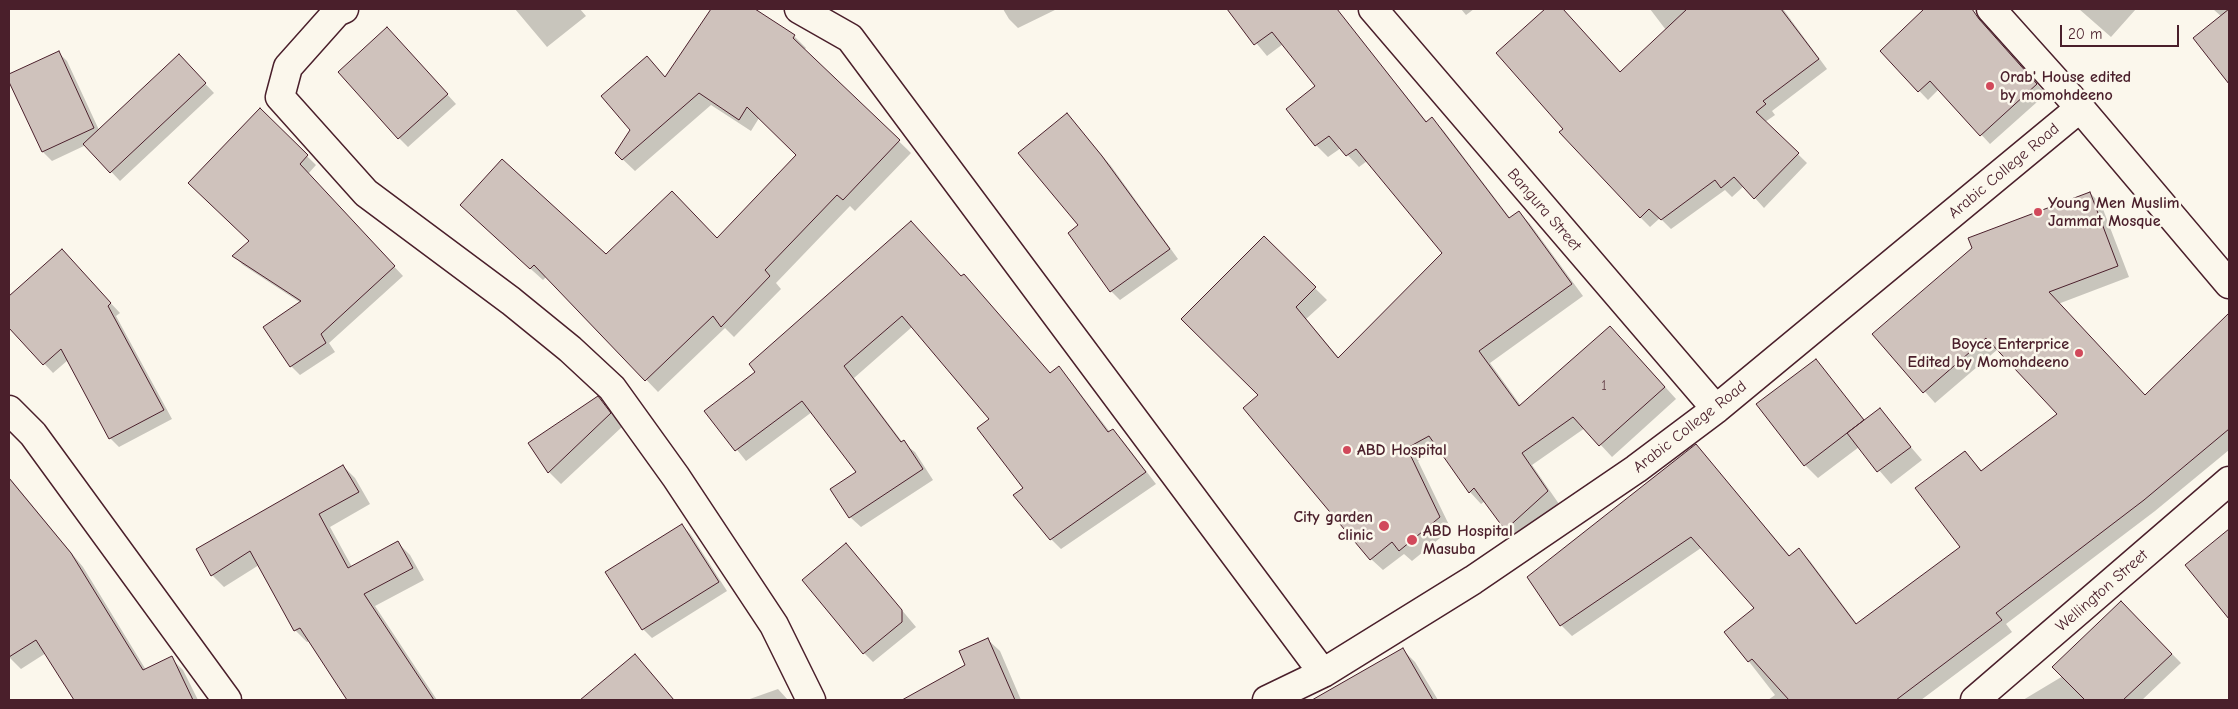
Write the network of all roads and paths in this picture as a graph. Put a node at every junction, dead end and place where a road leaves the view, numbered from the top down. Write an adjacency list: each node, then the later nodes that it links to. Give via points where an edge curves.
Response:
1 (344, 9): 12 (street, via 337,12 288,67 280,97 366,193 511,301 612,388 676,477 774,625)
2 (798, 9): 10 (street, via 850,38)
3 (1373, 9): 7 (street, Bangura Street)
4 (1991, 9): 5 (street)
5 (2080, 108): 6 (street); 7 (street, Arabic College Road)
6 (2229, 284)
7 (1716, 409): 10 (street, Arabic College Road, via 1636,469 1473,580)
8 (9, 410): 11 (street, via 33,434)
9 (2229, 480): 14 (street, Wellington Street)
10 (1323, 673): 13 (street, Arabic College Road)
11 (227, 700)
12 (812, 700)
13 (1267, 700)
14 (1975, 700)

